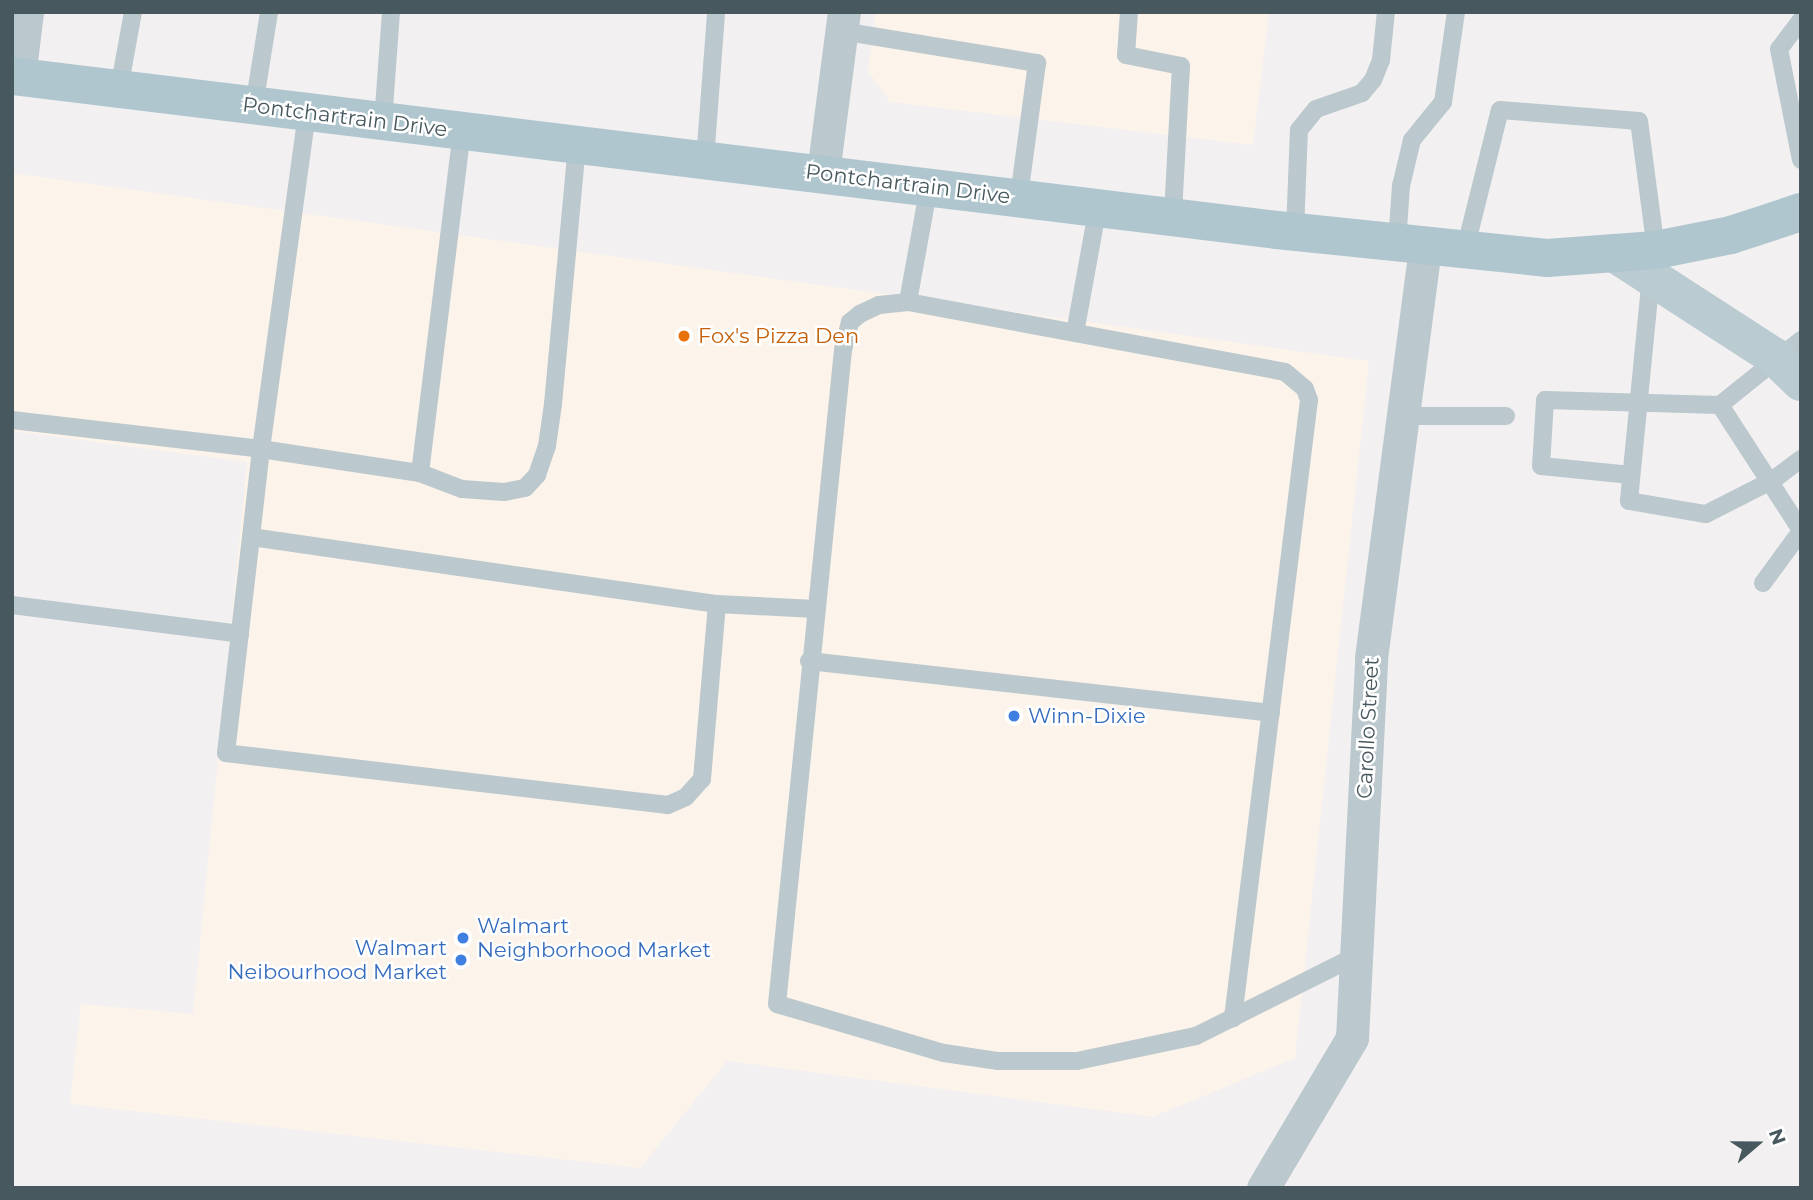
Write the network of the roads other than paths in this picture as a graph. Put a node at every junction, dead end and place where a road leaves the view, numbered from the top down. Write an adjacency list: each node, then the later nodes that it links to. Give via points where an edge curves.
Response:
1 (27, 12): 11 (street)
2 (134, 12): 12 (lane)
3 (269, 12): 13 (lane)
4 (391, 12): 15 (lane)
5 (716, 12): 18 (lane)
6 (1129, 12): 25 (lane, via 1126,55 1181,66)
7 (1386, 12): 26 (lane, via 1381,60 1373,80 1362,93 1317,109 1299,130)
8 (1455, 12): 27 (lane, via 1443,102 1412,140 1401,186)
9 (1801, 19): 19 (lane, via 1779,49)
10 (843, 22): 20 (street); 22 (lane, via 1037,63)
11 (16, 77): 12 (main road, Pontchartrain Drive)
12 (119, 89): 13 (main road, Pontchartrain Drive)
13 (254, 106): 14 (main road, Pontchartrain Drive)
14 (307, 112): 15 (main road, Pontchartrain Drive); 38 (lane)
15 (383, 121): 16 (main road, Pontchartrain Drive)
16 (462, 131): 17 (main road, Pontchartrain Drive); 40 (lane)
17 (577, 144): 18 (main road, Pontchartrain Drive); 40 (lane, via 553,404 537,475 525,488 504,492 462,489)
18 (705, 160): 20 (main road, Pontchartrain Drive)
19 (1801, 160)
20 (823, 173): 21 (main road, Pontchartrain Drive)
21 (929, 186): 22 (main road, Pontchartrain Drive); 30 (lane)
22 (1019, 197): 23 (main road, Pontchartrain Drive)
23 (1098, 206): 25 (main road, Pontchartrain Drive); 31 (lane)
24 (1801, 212): 29 (main road, Pontchartrain Drive)
25 (1172, 216): 26 (main road, Pontchartrain Drive)
26 (1295, 232): 27 (main road, Pontchartrain Drive)
27 (1411, 245): 28 (main road, Pontchartrain Drive); 35 (street, Carollo Street)
28 (1465, 250): 29 (main road, Pontchartrain Drive, via 1547,258 1614,253); 29 (lane, via 1500,110 1639,121)
29 (1654, 263): 32 (main road); 33 (lane)
30 (908, 302): 31 (lane); 48 (lane, via 879,305 850,322 843,350)
31 (1075, 333): 51 (lane, via 1285,372 1305,389 1309,400)
32 (1792, 359): 34 (lane)
33 (1639, 402): 34 (lane); 41 (lane); 41 (lane, via 1545,400 1541,466)
34 (1720, 405): 42 (lane)
35 (1406, 416): 36 (lane); 52 (street, Carollo Street, via 1371,658)
36 (1506, 416)
37 (12, 420): 38 (lane)
38 (261, 449): 40 (lane); 44 (lane)
39 (1801, 459): 42 (lane)
40 (420, 473)
41 (1631, 475): 42 (lane, via 1629,501 1706,513)
42 (1773, 480): 43 (lane)
43 (1801, 530): 45 (lane)
44 (251, 537): 46 (lane); 49 (lane)
45 (1763, 583)
46 (717, 604): 48 (lane); 49 (lane, via 702,779 686,797 668,805 226,753)
47 (12, 605): 49 (lane)
48 (815, 609): 50 (lane)
49 (240, 634)
50 (809, 661): 51 (lane); 53 (lane, via 777,1004 944,1053 998,1061 1077,1061 1196,1036)
51 (1270, 713): 53 (lane)
52 (1356, 956): 53 (lane); 54 (street, Carollo Street, via 1352,1038)
53 (1233, 1018)
54 (1263, 1188)

